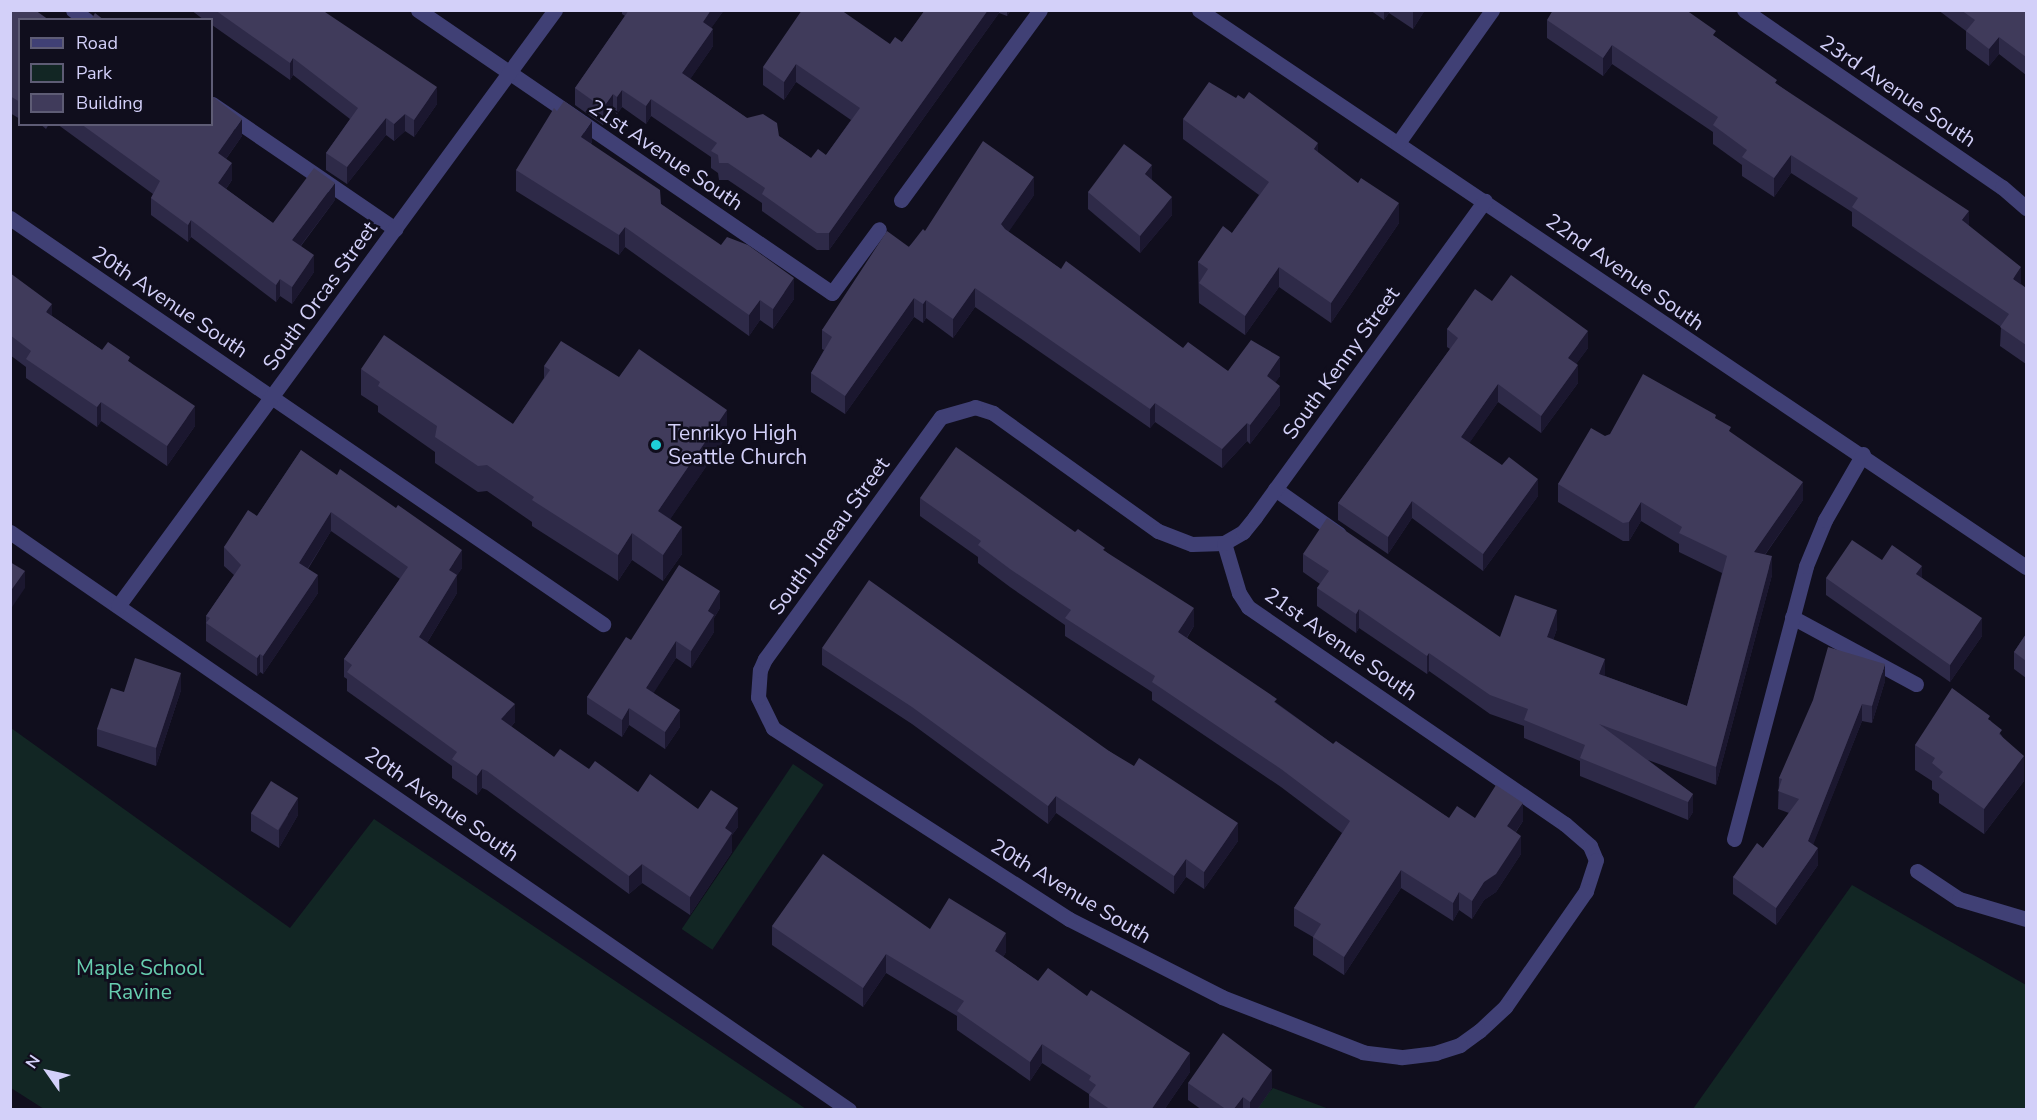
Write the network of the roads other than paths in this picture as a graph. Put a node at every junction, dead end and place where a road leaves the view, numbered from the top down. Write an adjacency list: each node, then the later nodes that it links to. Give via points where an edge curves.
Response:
1 (418, 10): 7 (street, 21st Avenue South)
2 (555, 10): 7 (street, South Orcas Street)
3 (1040, 10): 10 (street)
4 (1199, 10): 9 (street, 22nd Avenue South)
5 (1492, 10): 9 (street)
6 (1744, 10): 12 (street, 23rd Avenue South)
7 (508, 73): 14 (street, South Orcas Street); 15 (street, 21st Avenue South, via 832,293)
8 (213, 105): 14 (street)
9 (1398, 143): 11 (street, 22nd Avenue South)
10 (901, 200)
11 (1485, 201): 17 (street, 22nd Avenue South, via 1752,384); 18 (street, South Kenny Street)
12 (2026, 208)
13 (10, 218): 16 (street, 20th Avenue South)
14 (395, 229): 16 (street, South Orcas Street)
15 (879, 229)
16 (271, 397): 23 (street, South Orcas Street); 25 (street, 20th Avenue South)
17 (1863, 454): 22 (street, 22nd Avenue South); 24 (street, via 1825,520 1806,566)
18 (1275, 489): 20 (street); 21 (street, South Kenny Street, via 1243,532)
19 (10, 532): 23 (street, 20th Avenue South)
20 (1351, 542)
21 (1224, 543): 27 (street, South Juneau Street, via 1176,540 993,413 975,407 954,411 942,417 765,659); 29 (street, 21st Avenue South, via 1239,593 1248,607 1565,824 1590,846)
22 (2026, 567)
23 (118, 606): 32 (street, 20th Avenue South)
24 (1792, 617): 26 (street); 28 (street)
25 (603, 624)
26 (1916, 684)
27 (758, 697): 29 (street, 20th Avenue South, via 773,728 1069,919 1167,971 1317,1037 1363,1052 1401,1057 1436,1053 1460,1045 1505,1006 1586,891)
28 (1734, 839)
29 (1596, 860)
30 (1917, 871): 31 (street, via 1959,899)
31 (2026, 919)
32 (849, 1110)

